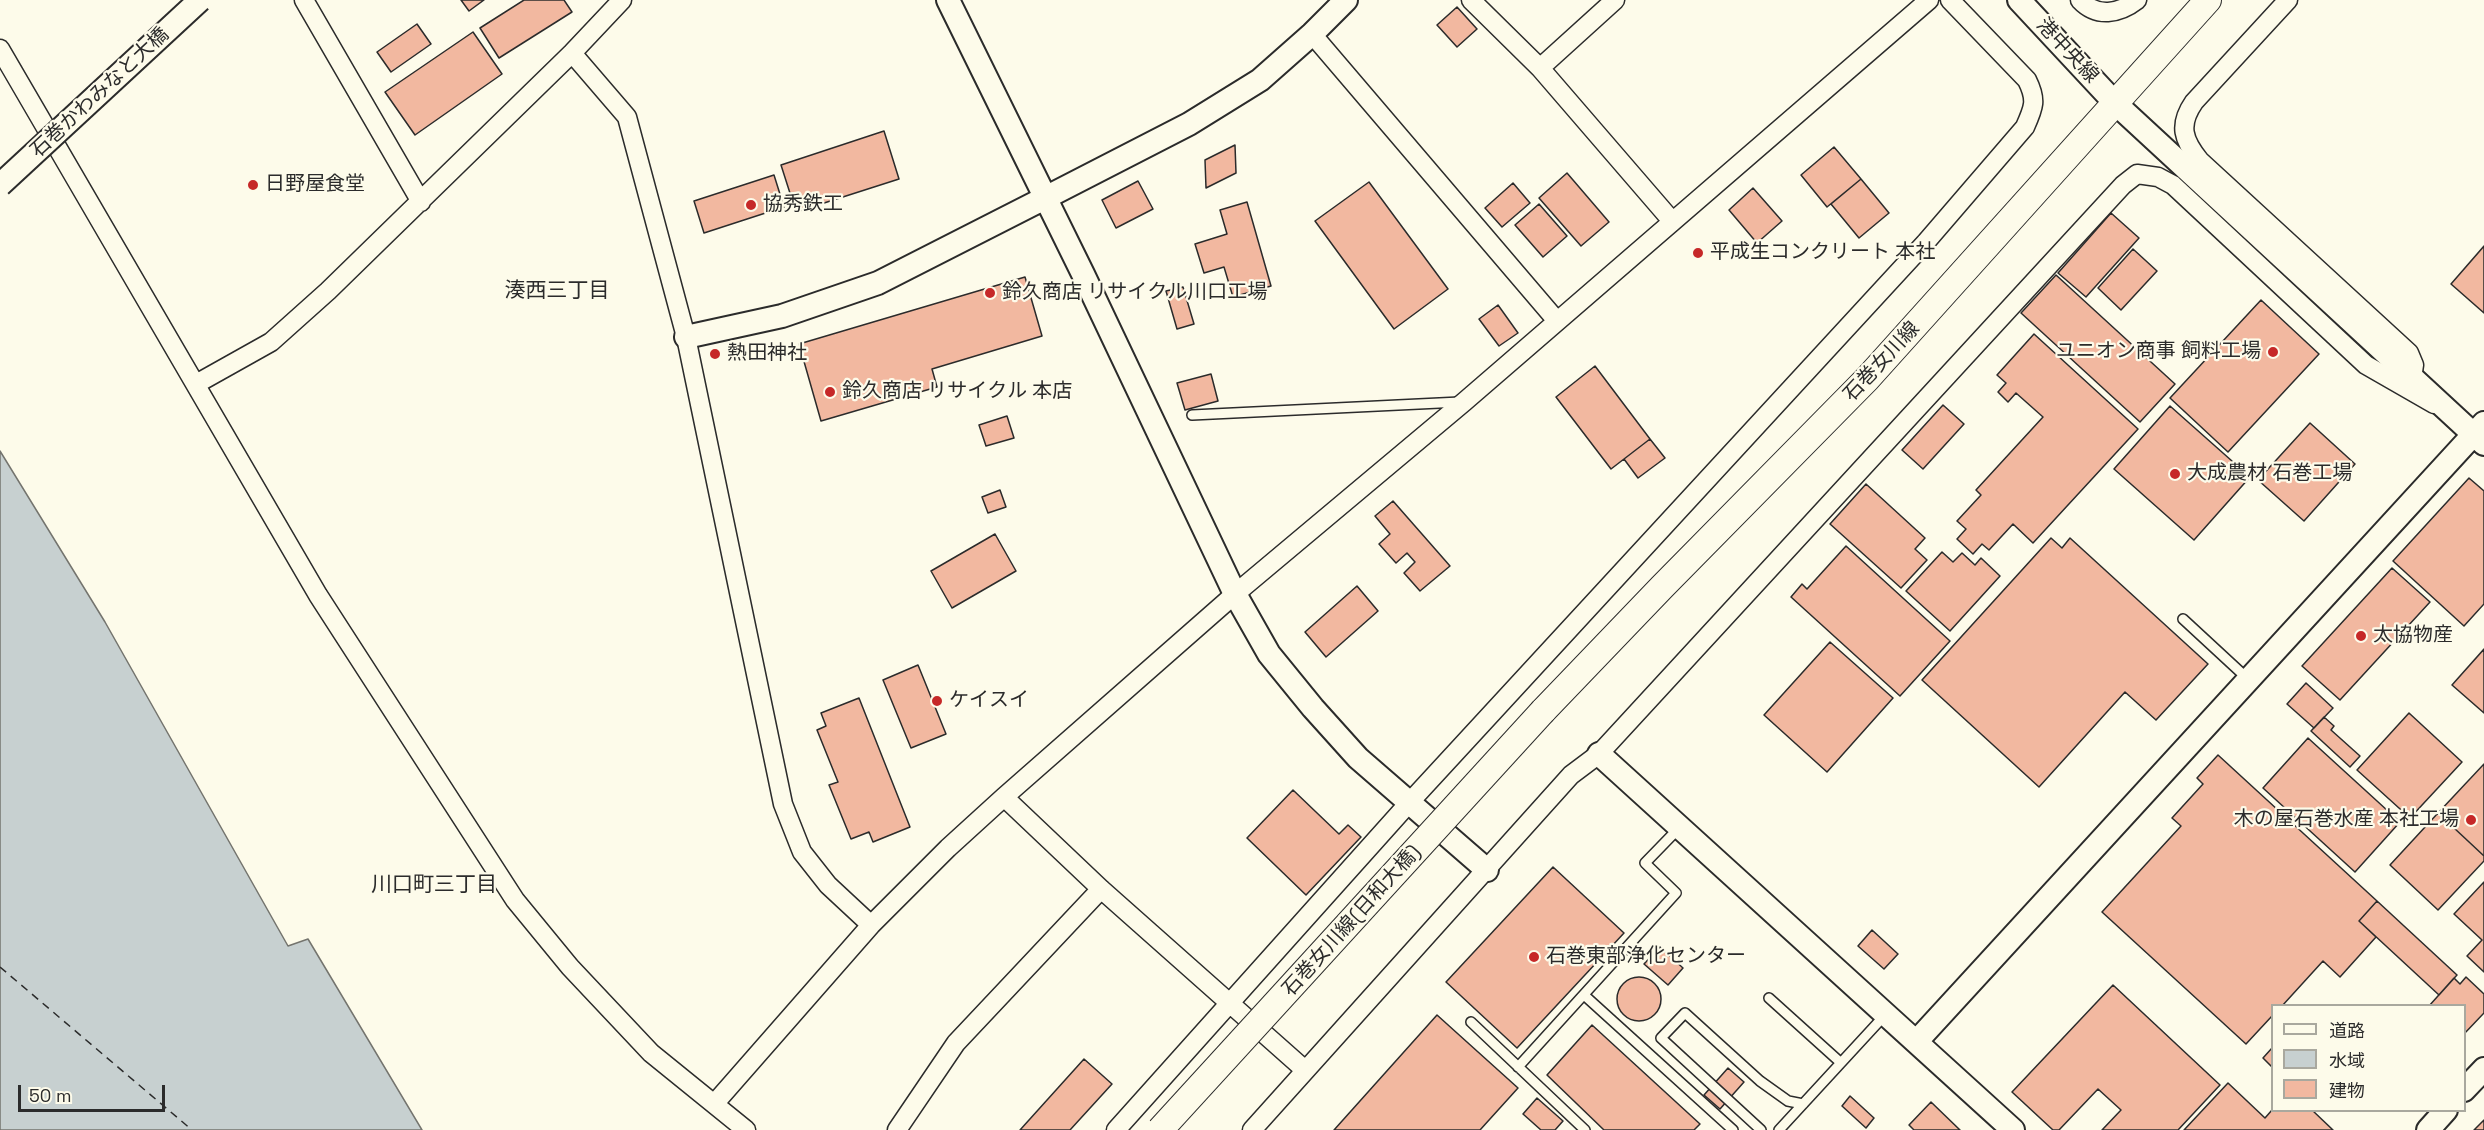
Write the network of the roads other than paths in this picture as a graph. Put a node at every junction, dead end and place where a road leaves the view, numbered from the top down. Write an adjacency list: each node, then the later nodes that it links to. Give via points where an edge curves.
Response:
1 (200, 0): 20 (street, 石巻かわみなと大橋, bridge)
2 (304, 0): 22 (street)
3 (622, 0): 17 (street)
4 (948, 0): 21 (street)
5 (1346, 0): 15 (street)
6 (1471, 0): 18 (street)
7 (1615, 0): 18 (street)
8 (1929, 0): 23 (street)
9 (1950, 0): 38 (street, via 2027,80 2034,92 2034,108 2025,126 1926,242)
10 (2019, 0): 19 (street, 港中央線)
11 (2080, 0): 12 (street, via 2086,7 2103,13 2118,11)
12 (2137, 0)
13 (2208, 0): 19 (main road, 石巻女川線)
14 (2288, 0): 26 (street, via 2186,113 2186,144 2409,353 2414,365)
15 (1312, 34): 21 (street, via 1260,80 1189,124); 24 (street)
16 (0, 49): 27 (street)
17 (572, 53): 22 (street); 25 (street, via 627,117)
18 (1540, 68): 23 (street)
19 (2115, 103): 26 (street, 港中央線); 35 (main road, 石巻女川線, via 1867,379)
20 (0, 185)
21 (1045, 198): 25 (street, via 878,283 782,316); 32 (street)
22 (421, 202): 27 (street, via 271,342)
23 (1671, 221): 24 (street)
24 (1557, 321): 28 (street)
25 (686, 337): 42 (street, via 783,804 802,852 828,885)
26 (2412, 378): 29 (street, 港中央線)
27 (196, 384): 54 (street, via 318,595 515,900 570,967 651,1053)
28 (1464, 402): 30 (lane); 32 (street)
29 (2448, 410): 31 (street, 港中央線); 36 (street, via 2366,364 2173,184 2137,174)
30 (1192, 415)
31 (2481, 434): 34 (street)
32 (1235, 594): 37 (street); 38 (street, via 1269,654 1305,699 1358,758)
33 (2183, 619): 34 (lane)
34 (2249, 680): 48 (street)
35 (1543, 711): 60 (main road, 石巻女川線(日和大橋), bridge)
36 (1599, 754): 39 (street); 40 (street, via 1571,775)
37 (1004, 797): 41 (street); 42 (street)
38 (1408, 804): 40 (street); 45 (street)
39 (1680, 827): 43 (lane, via 1645,863 1676,893); 46 (street)
40 (1486, 870): 52 (street)
41 (1101, 890): 45 (street); 58 (street, via 956,1043)
42 (872, 925): 54 (street)
43 (1584, 995): 50 (lane); 63 (lane)
44 (1769, 998): 49 (lane)
45 (1230, 1004): 52 (street); 59 (street)
46 (1886, 1014): 48 (street); 49 (lane)
47 (1471, 1022): 50 (lane)
48 (1916, 1042): 66 (street)
49 (1840, 1062): 55 (lane)
50 (1518, 1067): 62 (lane)
51 (2484, 1069): 53 (street)
52 (1305, 1070): 61 (street)
53 (2466, 1088)
54 (715, 1103): 57 (street)
55 (1803, 1104): 64 (lane, via 1788,1101 1760,1081 1684,1013 1661,1038); 65 (lane)
56 (2444, 1112): 67 (street)
57 (746, 1130)
58 (897, 1130)
59 (1116, 1130)
60 (1160, 1130)
61 (1252, 1130)
62 (1585, 1130)
63 (1733, 1130)
64 (1761, 1130)
65 (1779, 1130)
66 (2013, 1130)
67 (2428, 1130)

